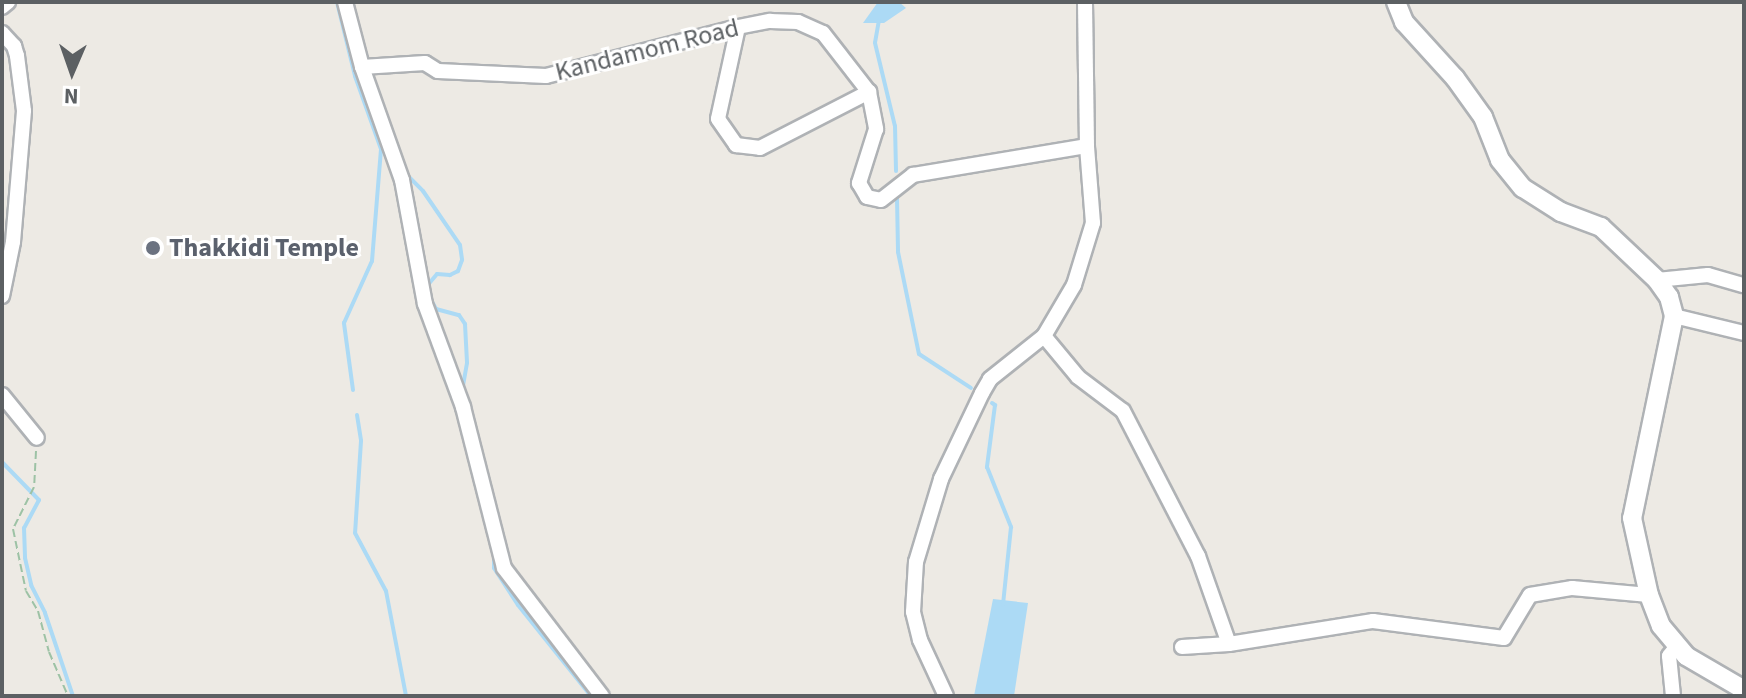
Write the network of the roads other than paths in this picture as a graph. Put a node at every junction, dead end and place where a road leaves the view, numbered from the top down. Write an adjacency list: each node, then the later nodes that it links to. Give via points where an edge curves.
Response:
1 (8, 2): 5 (street)
2 (345, 2): 8 (street)
3 (1085, 2): 10 (street)
4 (1396, 2): 11 (street, via 1404,22 1483,117 1500,160 1523,188 1561,212 1601,227)
5 (2, 7)
6 (738, 27): 8 (street, Kandamom Road, via 546,76 438,71 425,63); 9 (street, Kandamom Road, via 798,22 823,33); 9 (street, via 718,119 736,145 760,148)
7 (2, 33): 13 (street, via 20,64 24,111 13,242)
8 (362, 67): 23 (street, via 402,180 425,304 463,407 504,568)
9 (869, 92): 10 (street, Kandamom Road, via 876,129 859,183 867,197 881,200 913,175)
10 (1087, 146): 16 (street, via 1093,223 1074,285)
11 (1657, 280): 12 (street, via 1708,275); 14 (street)
12 (1744, 285)
13 (2, 296)
14 (1674, 316): 15 (street); 19 (street, via 1632,518)
15 (1744, 333)
16 (1044, 336): 20 (street, via 1078,377 1123,411 1198,556); 24 (street, via 990,379 941,479 920,545 913,612)
17 (2, 395): 18 (street)
18 (37, 438)
19 (1649, 595): 20 (street, via 1572,588 1530,595 1504,638 1373,621); 21 (street, via 1661,626)
20 (1229, 644): 22 (street)
21 (1677, 646): 25 (street, via 1669,656); 26 (street, via 1741,688)
22 (1182, 647)
23 (602, 696)
24 (946, 696)
25 (1673, 696)
26 (1743, 696)

